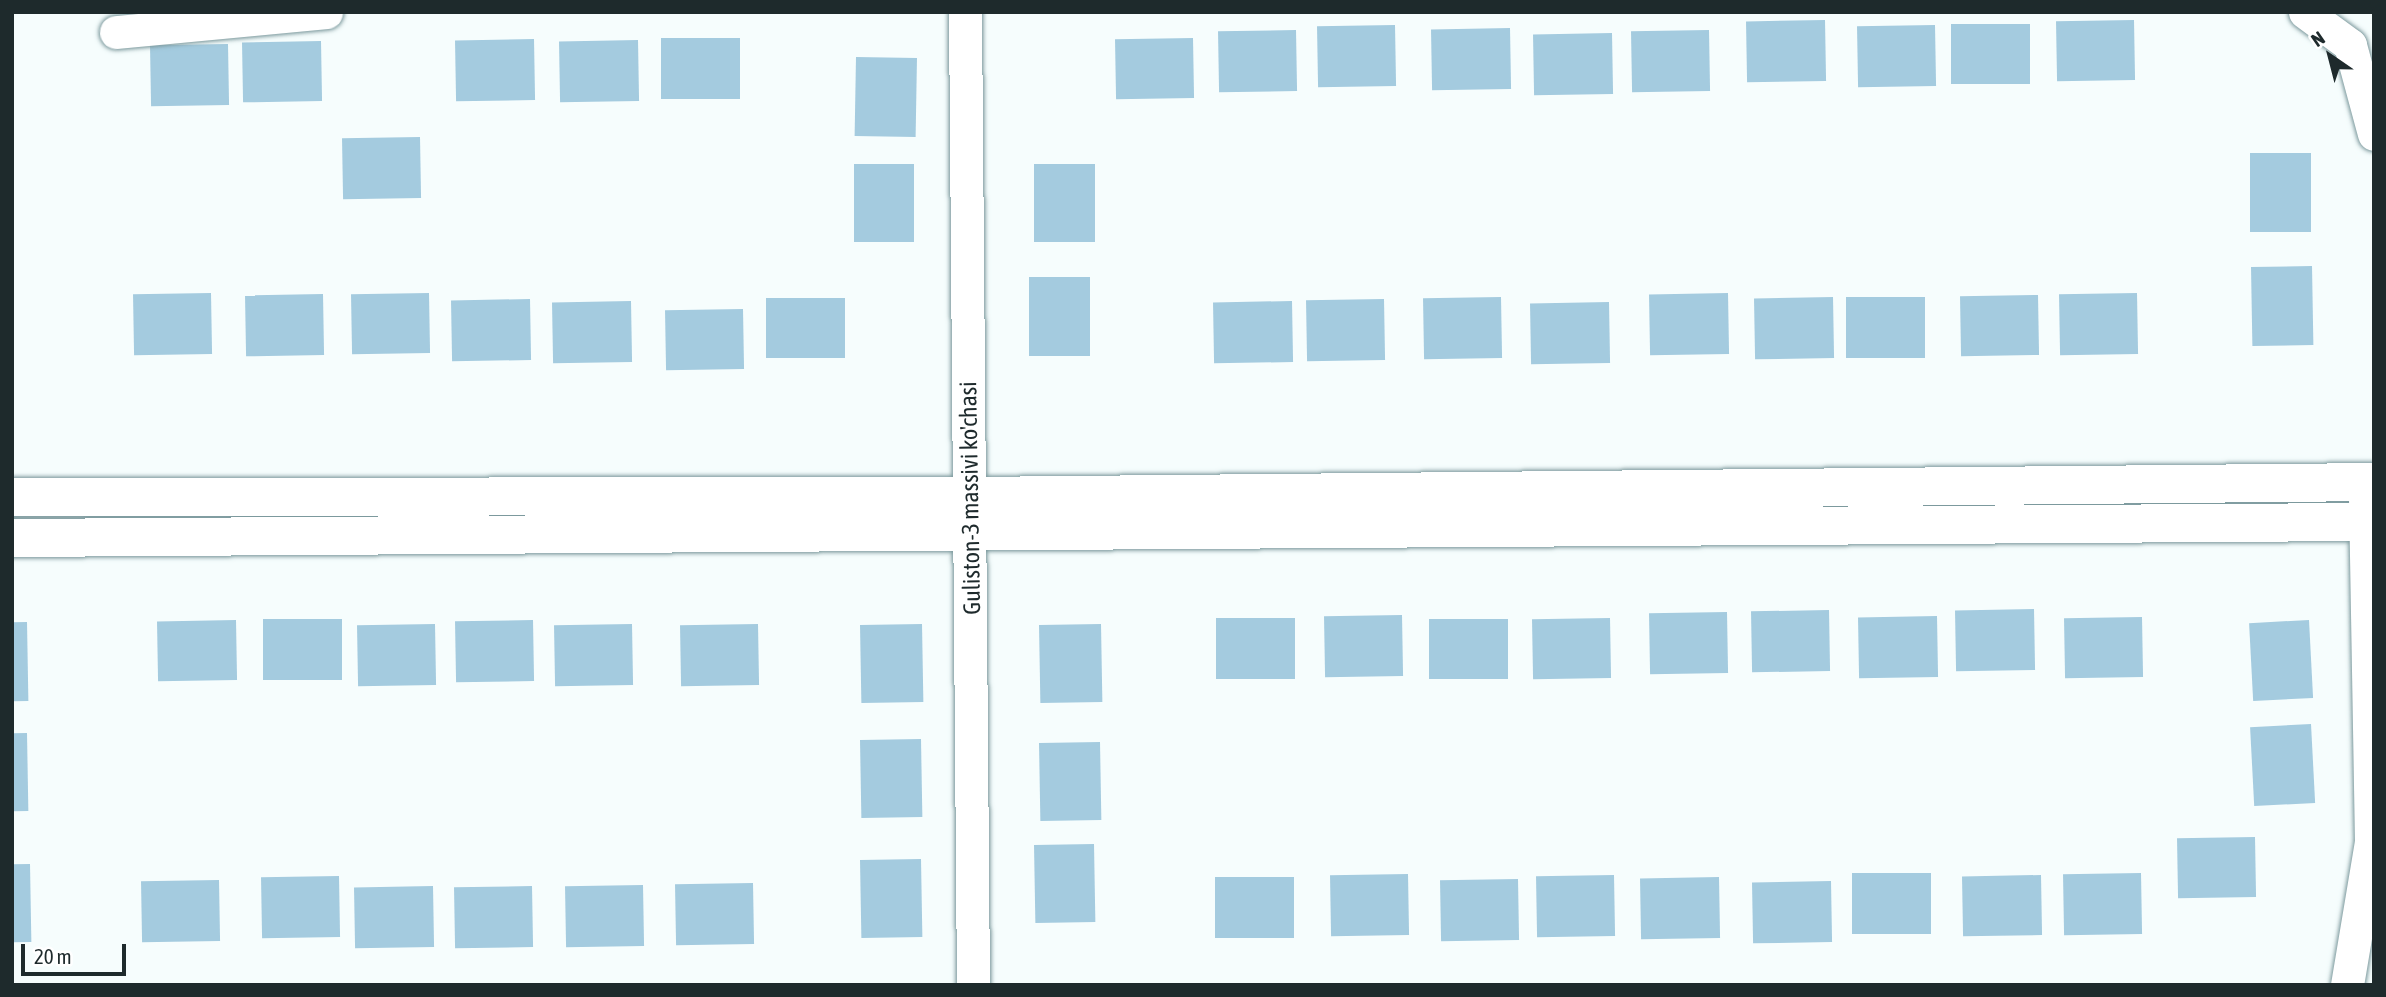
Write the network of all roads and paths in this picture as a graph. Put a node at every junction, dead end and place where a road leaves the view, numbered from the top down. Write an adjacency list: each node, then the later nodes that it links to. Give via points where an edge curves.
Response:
1 (326, 12): 4 (street)
2 (965, 12): 8 (street, Guliston-3 massivi ko'chasi)
3 (2305, 12): 5 (street, via 2350,45)
4 (116, 32)
5 (2374, 134)
6 (2369, 482): 8 (street); 9 (street)
7 (12, 497): 8 (street)
8 (970, 514): 9 (street); 10 (street); 11 (street, Guliston-3 massivi ko'chasi)
9 (2370, 522): 12 (street, via 2371,842)
10 (12, 538)
11 (974, 985)
12 (2347, 985)

